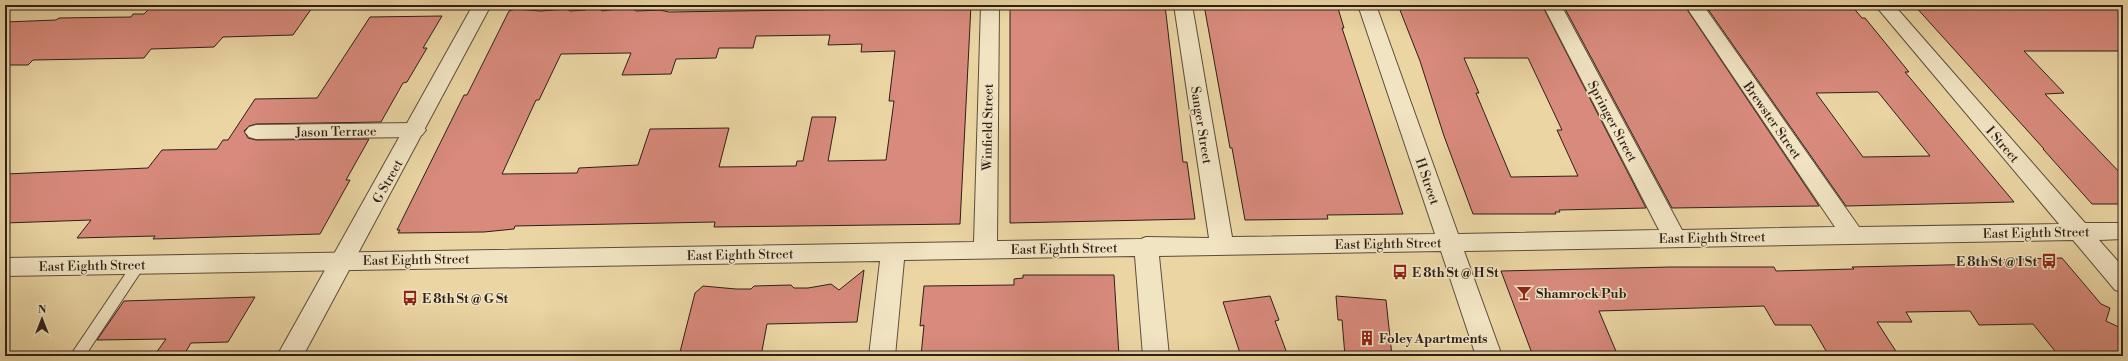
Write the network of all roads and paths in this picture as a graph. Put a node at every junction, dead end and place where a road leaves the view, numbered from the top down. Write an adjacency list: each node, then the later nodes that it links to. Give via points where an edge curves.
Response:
1 (482, 5): 8 (street, G Street)
2 (990, 5): 17 (street, Winfield Street)
3 (1183, 5): 15 (street, Sanger Street)
4 (1367, 5): 14 (street, H Street)
5 (1552, 5): 13 (street, Springer Street)
6 (1694, 5): 12 (street, Brewster Street)
7 (1884, 5): 11 (street, I Street)
8 (415, 130): 9 (street, Jason Terrace); 19 (street, G Street)
9 (256, 132)
10 (2123, 231): 11 (street, East Eighth Street)
11 (2079, 232): 12 (street, East Eighth Street); 22 (street, I Street)
12 (1852, 235): 13 (street, East Eighth Street)
13 (1675, 238): 14 (street, East Eighth Street)
14 (1449, 242): 15 (street, East Eighth Street); 27 (street, H Street)
15 (1222, 245): 16 (street, East Eighth Street)
16 (1146, 246): 17 (street, East Eighth Street); 26 (street)
17 (985, 249): 18 (street, East Eighth Street)
18 (893, 251): 19 (street, East Eighth Street); 25 (street)
19 (344, 260): 20 (street, East Eighth Street); 24 (street, G Street)
20 (139, 264): 21 (street, East Eighth Street); 23 (lane)
21 (5, 267)
22 (2123, 283)
23 (77, 356)
24 (290, 356)
25 (882, 356)
26 (1156, 356)
27 (1489, 356)

